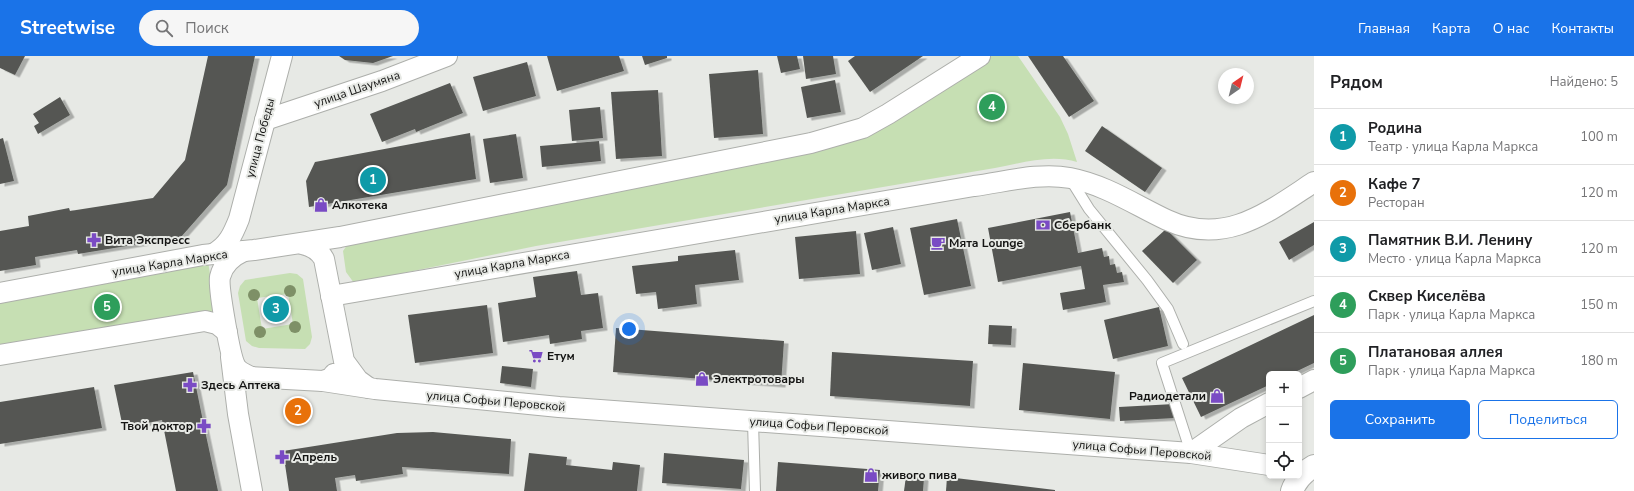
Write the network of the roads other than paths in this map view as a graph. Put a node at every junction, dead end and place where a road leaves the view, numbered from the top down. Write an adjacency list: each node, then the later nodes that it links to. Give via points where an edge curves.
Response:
1 (282, 56): 4 (street, улица Победы)
2 (447, 56): 4 (street, улица Шаумяна, via 382,81)
3 (980, 56): 7 (street, улица Карла Маркса, via 888,114 863,128 839,136)
4 (265, 120): 8 (street, улица Победы)
5 (1070, 178): 6 (street, улица Карла Маркса, via 1097,185 1168,220 1187,227 1211,230 1236,226 1260,217); 12 (street, улица Карла Маркса, via 1050,176 974,186); 15 (lane, via 1089,209 1168,309)
6 (1314, 182)
7 (340, 237): 9 (street, улица Карла Маркса); 10 (street, via 329,246)
8 (235, 244): 9 (street, улица Карла Маркса); 11 (street, улица Карла Маркса); 14 (street, via 219,278)
9 (302, 244): 10 (street, via 315,249)
10 (324, 260): 12 (street)
11 (0, 293)
12 (331, 296): 16 (street)
13 (1314, 301): 27 (lane, via 1162,363)
14 (227, 332): 17 (street); 18 (street, via 217,324 205,322)
15 (1183, 344)
16 (340, 348): 21 (street, via 338,370 331,378); 23 (street, via 350,371)
17 (230, 353): 19 (street, via 236,368); 24 (street)
18 (0, 355)
19 (251, 376): 21 (street, улица Софьи Перовской); 24 (street, via 238,383)
20 (1314, 380): 22 (street)
21 (323, 381): 23 (street, улица Софьи Перовской)
22 (1302, 386)
23 (369, 388): 26 (street, улица Софьи Перовской, via 559,407)
24 (235, 392): 30 (street)
25 (1266, 405): 27 (street, via 1241,418)
26 (753, 422): 27 (street, улица Софьи Перовской); 31 (lane)
27 (1191, 453): 28 (street, улица Софьи Перовской)
28 (1266, 465)
29 (1306, 469): 32 (main road)
30 (252, 491)
31 (755, 491)
32 (1292, 491)

